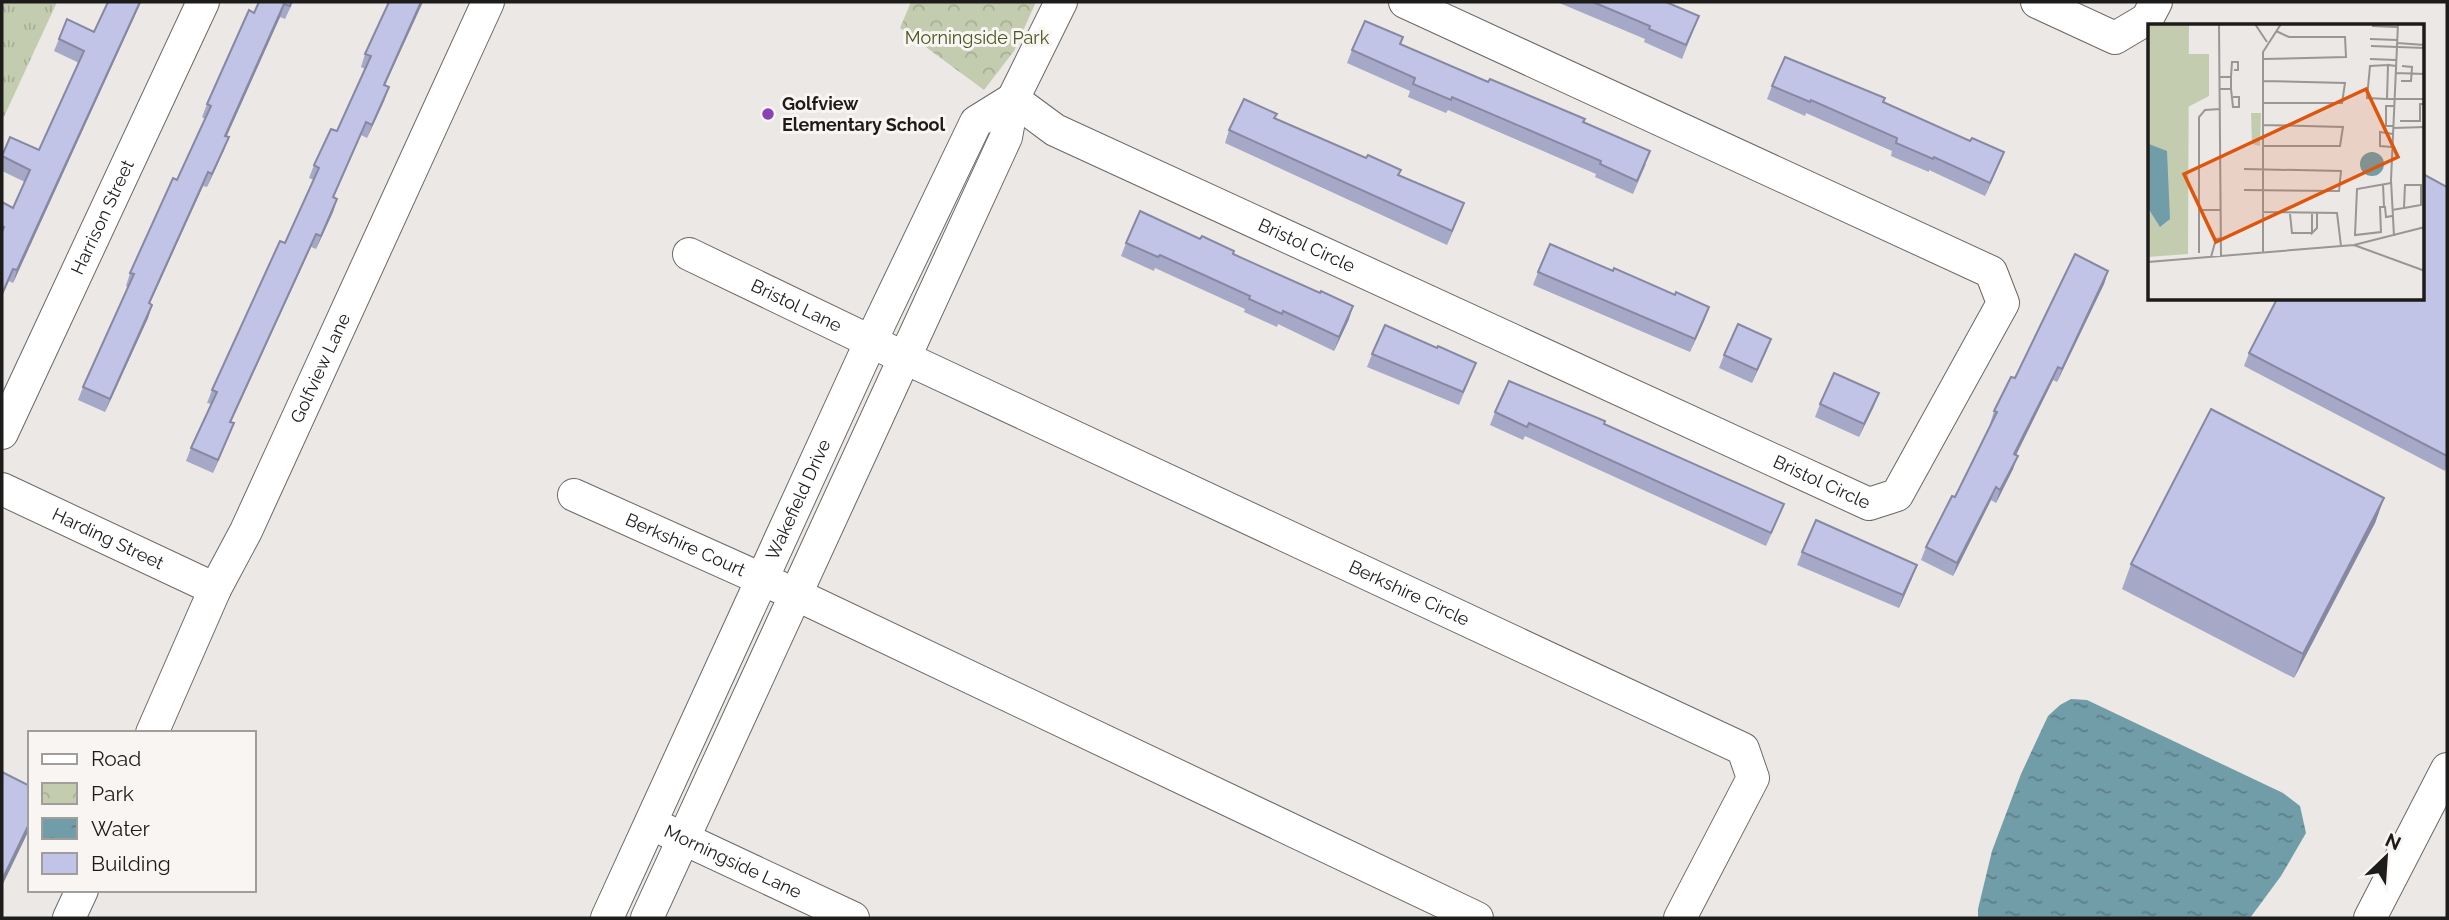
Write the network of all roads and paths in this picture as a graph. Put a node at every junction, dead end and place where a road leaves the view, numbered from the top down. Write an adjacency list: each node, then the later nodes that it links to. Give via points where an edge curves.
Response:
1 (202, 2): 11 (street, Harrison Street)
2 (488, 2): 15 (street, Golfview Lane, via 246,531)
3 (1061, 2): 7 (street, Wakefield Drive)
4 (1405, 2): 7 (street, Bristol Circle, via 1991,272 2003,303 1896,495 1869,504 1055,130)
5 (2037, 2): 6 (street, via 2115,38 2147,19)
6 (2156, 2)
7 (1013, 99): 9 (street, Wakefield Drive, via 976,122); 10 (street, Wakefield Drive, via 1006,137)
8 (689, 254): 9 (street, Bristol Lane)
9 (871, 341): 10 (street, Bristol Lane); 14 (street, Wakefield Drive)
10 (904, 357): 16 (street, Wakefield Drive); 27 (street, Berkshire Circle, via 1743,749 1753,778)
11 (2, 433)
12 (2, 489): 15 (street, Harding Street)
13 (573, 495): 14 (street, Berkshire Court)
14 (763, 580): 16 (street, Berkshire Court); 19 (street, Wakefield Drive)
15 (215, 589): 17 (street, Golfview Lane)
16 (797, 595): 20 (street, Wakefield Drive); 26 (street)
17 (153, 731)
18 (2447, 769): 28 (street)
19 (650, 825): 20 (street, Morningside Lane); 23 (street, Wakefield Drive)
20 (683, 838): 24 (street, Wakefield Drive); 25 (street, Morningside Lane)
21 (81, 892): 22 (street)
22 (69, 918)
23 (607, 918)
24 (647, 918)
25 (853, 918)
26 (1477, 918)
27 (1680, 918)
28 (2370, 918)

